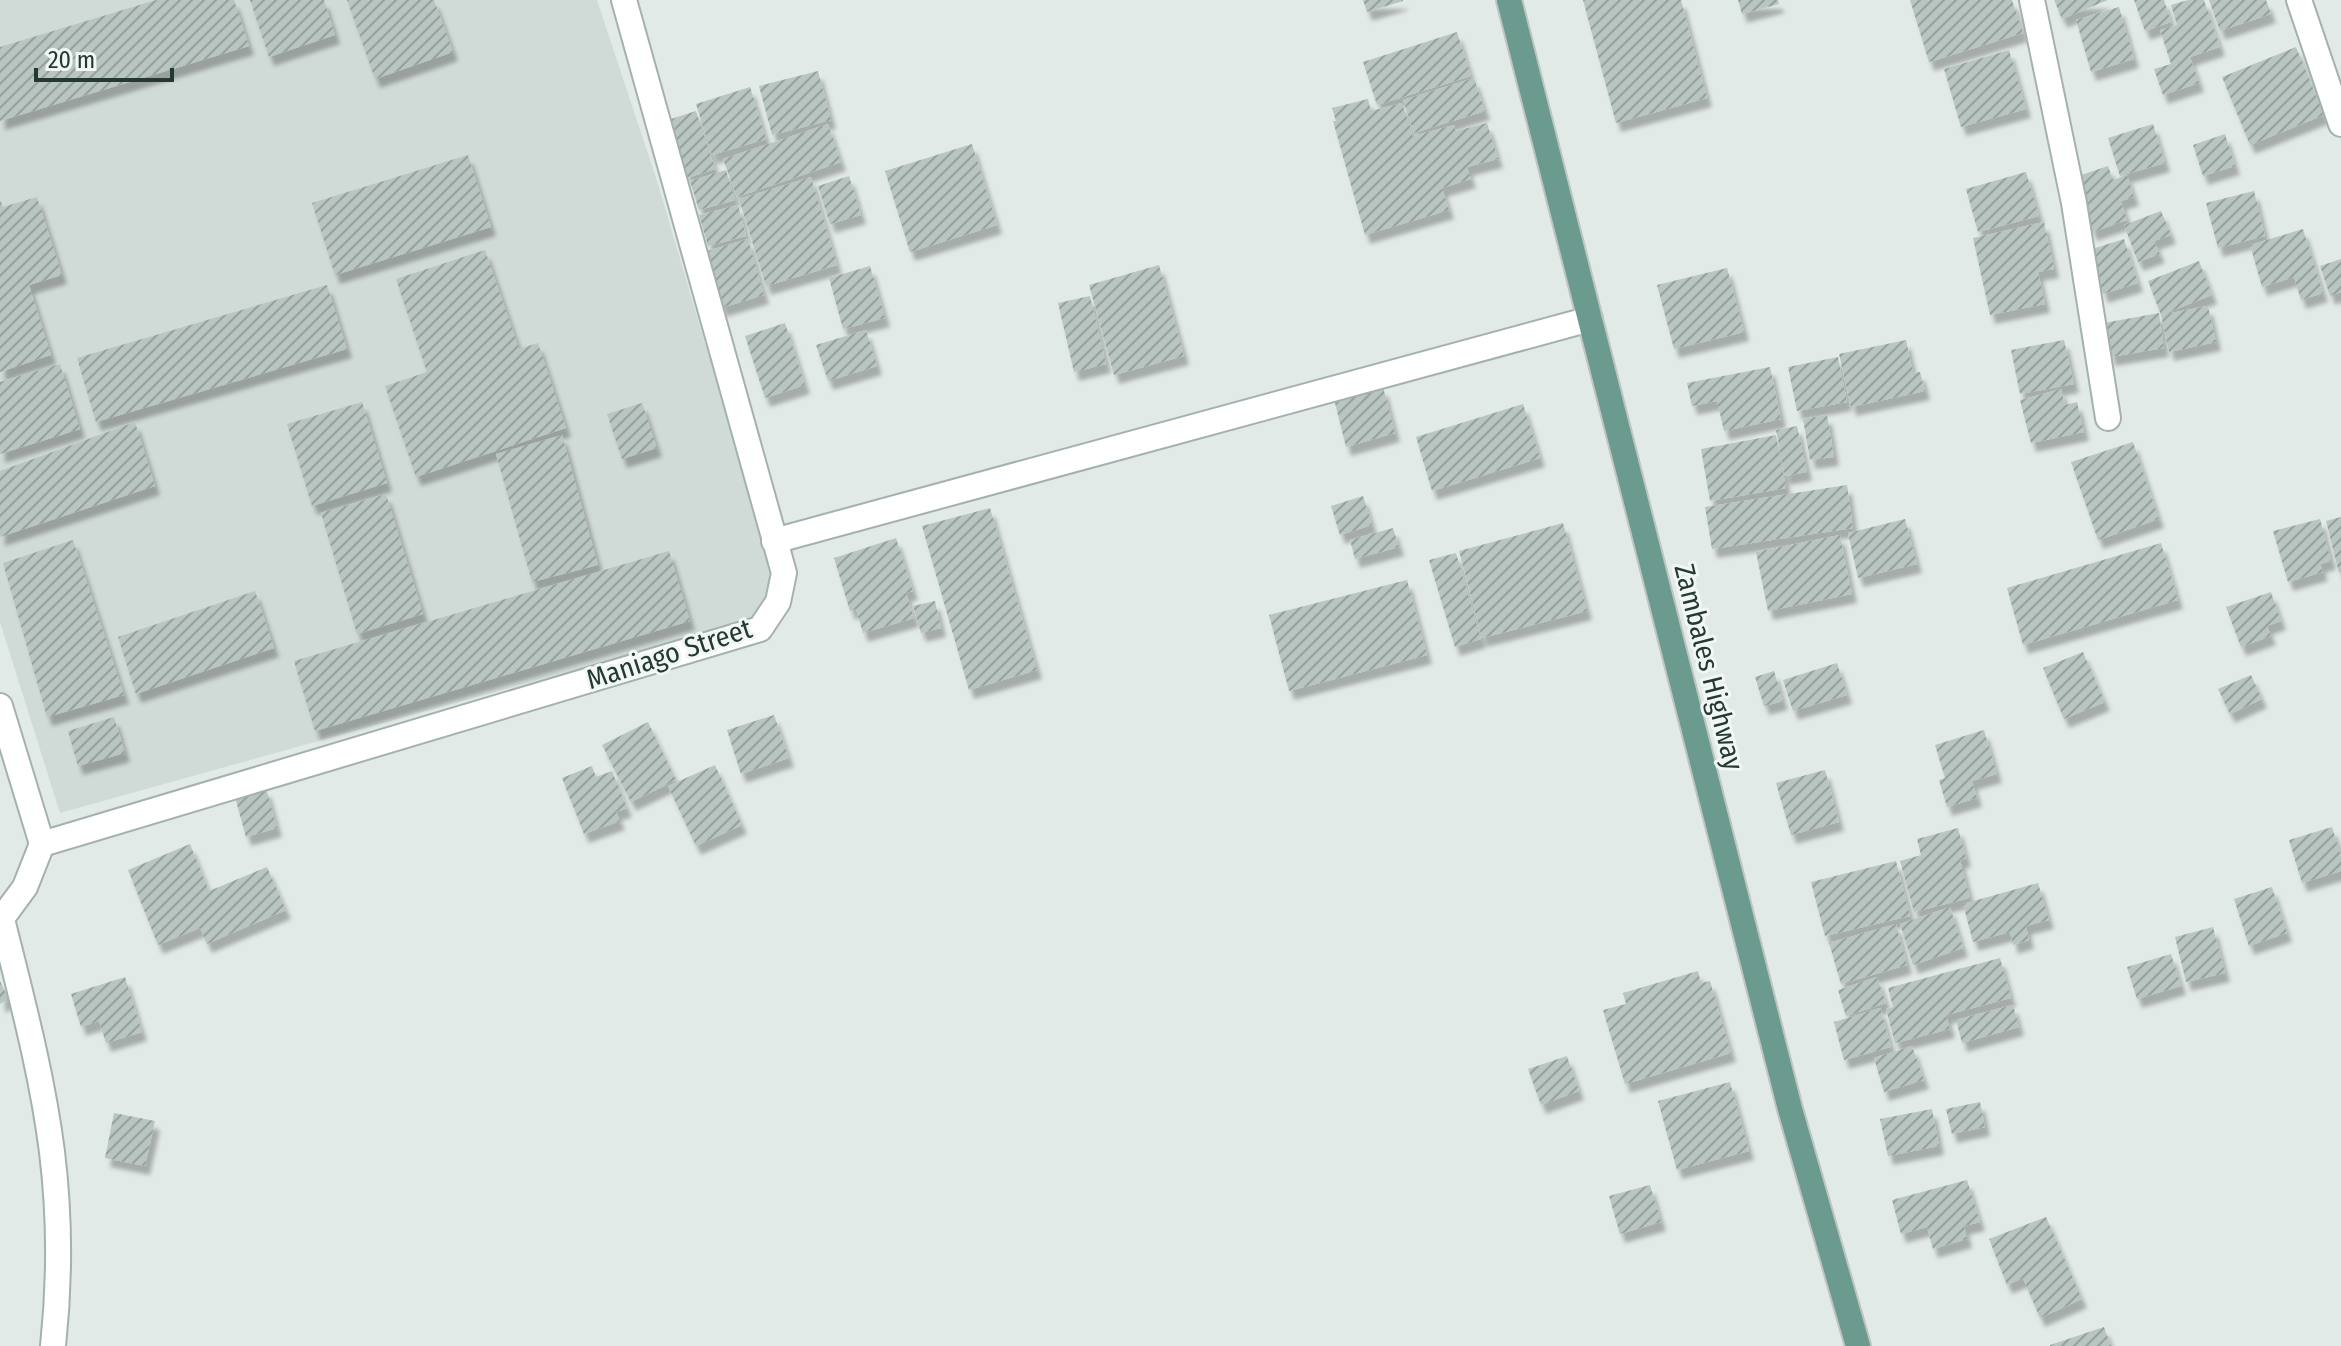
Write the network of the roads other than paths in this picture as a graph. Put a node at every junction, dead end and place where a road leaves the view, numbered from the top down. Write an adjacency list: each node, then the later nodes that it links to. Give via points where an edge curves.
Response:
1 (624, 0): 8 (street, Maniago Street)
2 (1509, 0): 6 (main road, Zambales Highway)
3 (2032, 0): 7 (street, via 2074,203)
4 (2299, 0): 5 (street)
5 (2341, 124)
6 (1590, 319): 8 (street); 13 (main road, Zambales Highway, via 1790,1109)
7 (2108, 418)
8 (774, 541): 10 (street, Maniago Street, via 784,573 778,602 760,629)
9 (0, 706): 10 (street)
10 (42, 844): 11 (street, via 25,887)
11 (1, 920): 12 (street, via 39,1071 52,1151 59,1279)
12 (53, 1346)
13 (1858, 1346)

